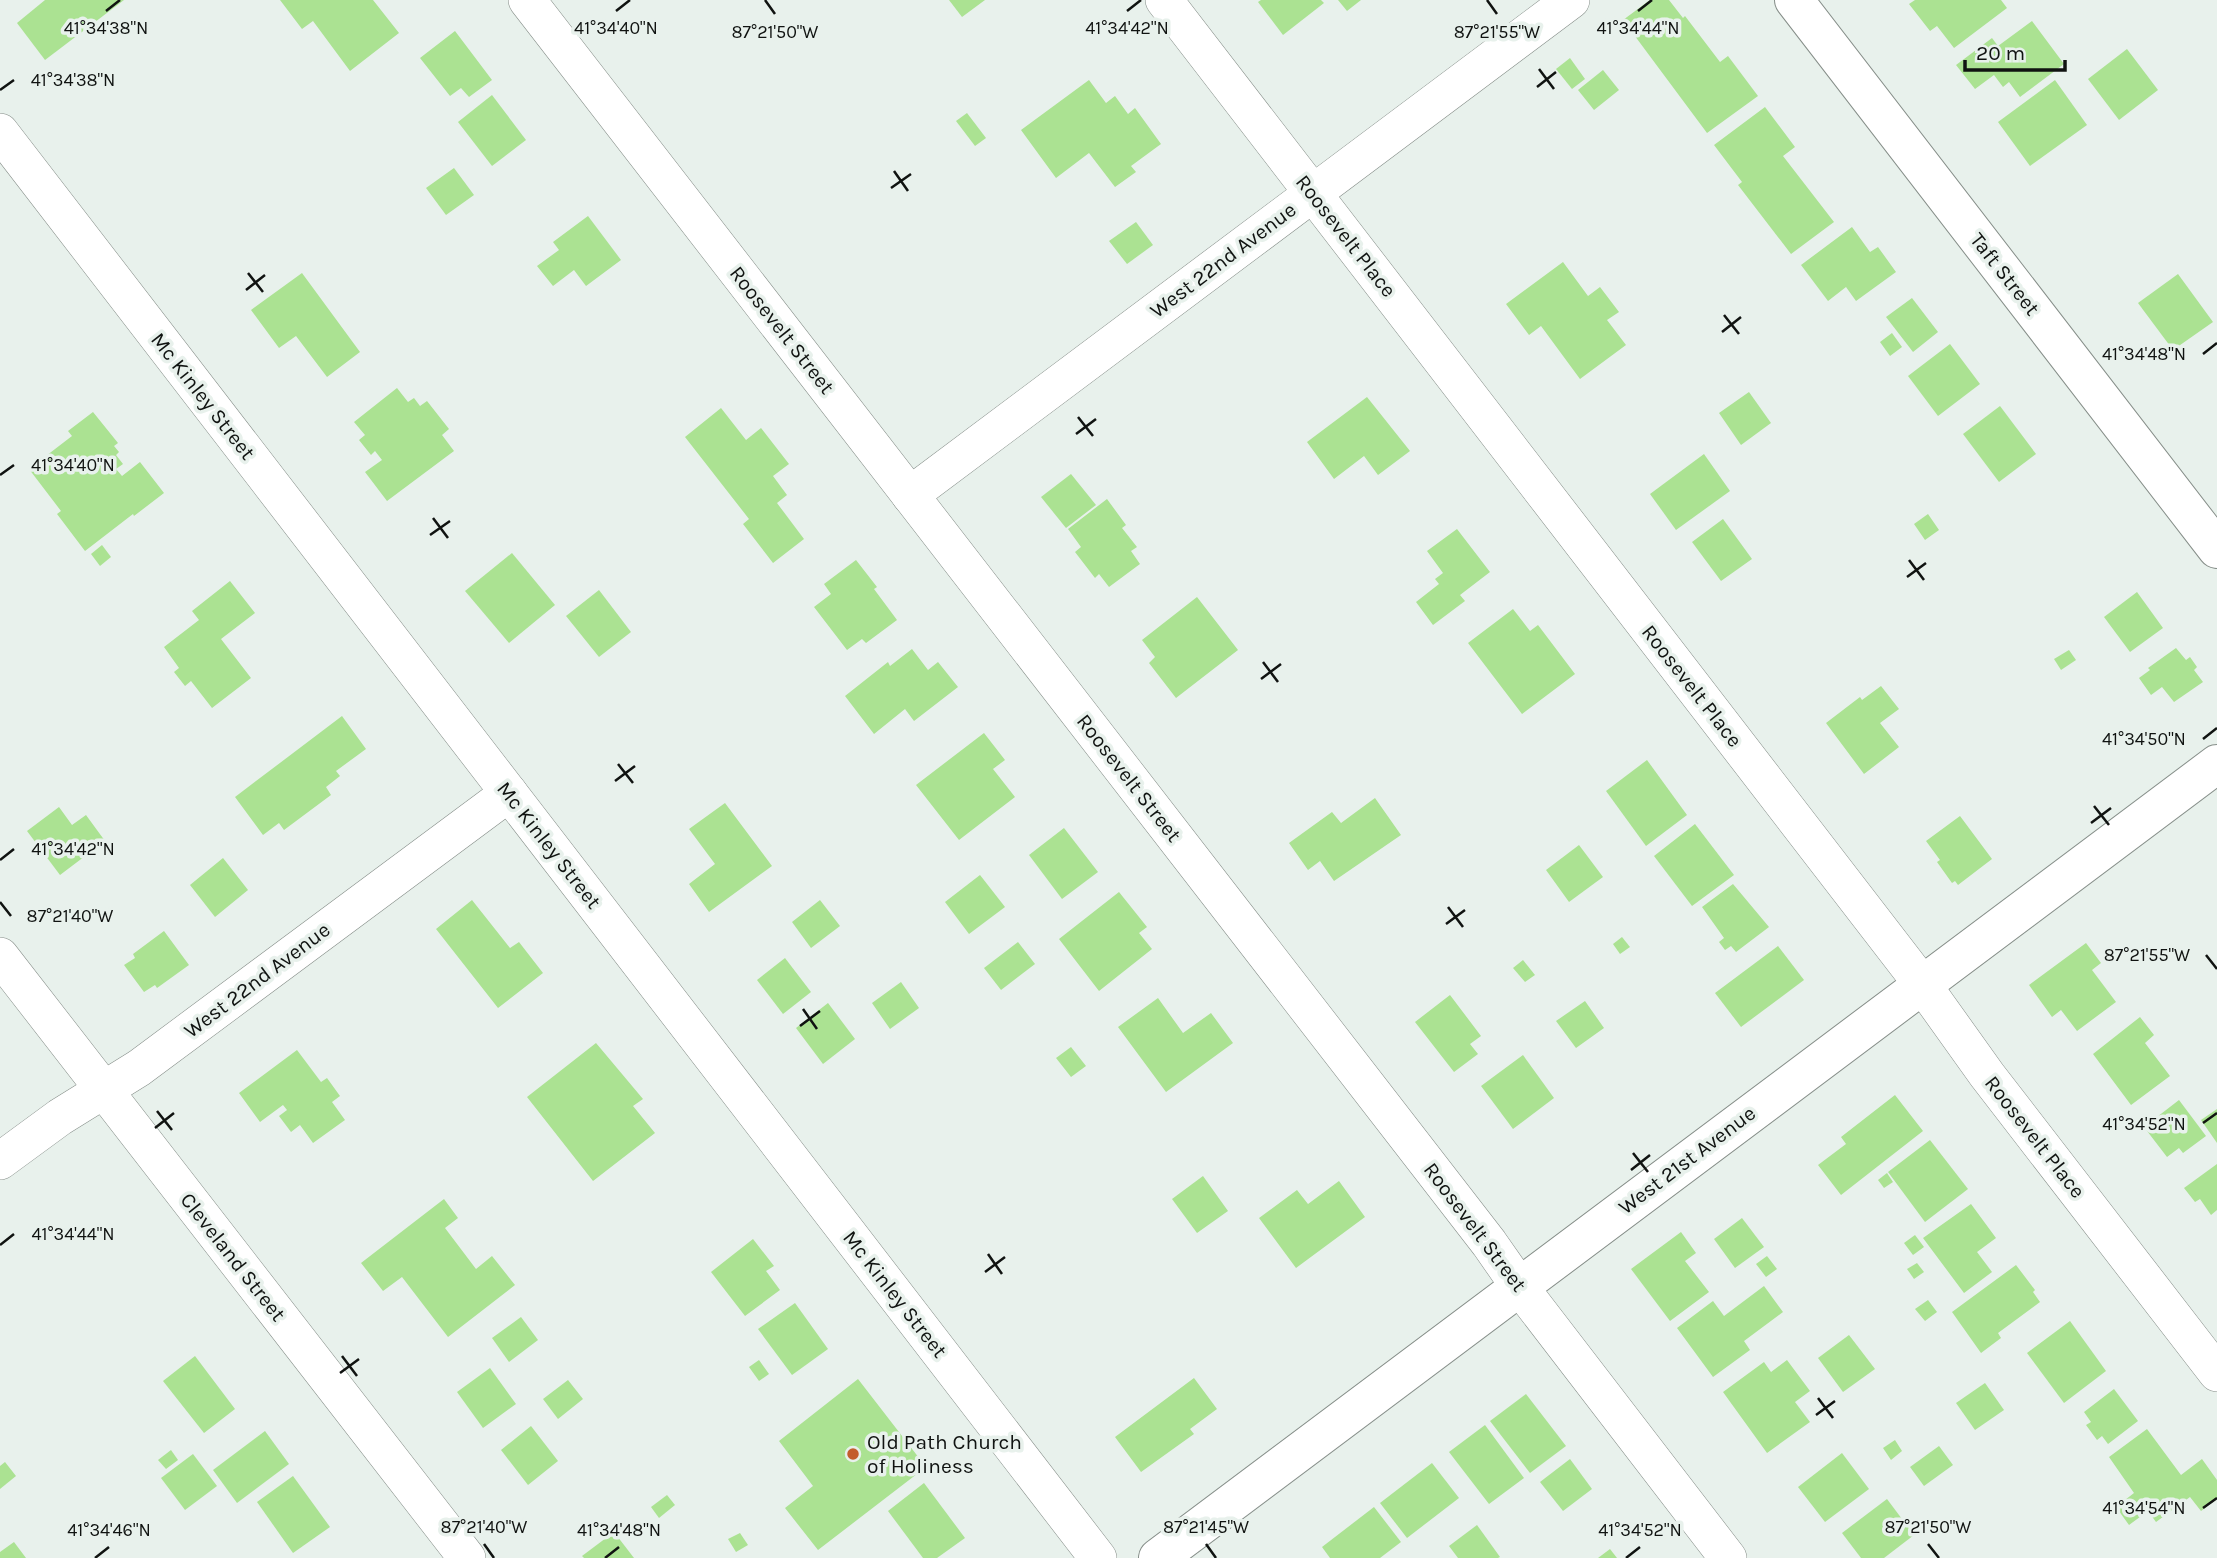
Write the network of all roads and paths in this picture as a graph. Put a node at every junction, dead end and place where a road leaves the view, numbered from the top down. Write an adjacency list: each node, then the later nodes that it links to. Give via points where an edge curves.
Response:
1 (527, 0): 7 (street, Roosevelt Street)
2 (1164, 0): 6 (street, Roosevelt Place)
3 (1571, 0): 6 (street, West 22nd Avenue)
4 (1794, 0): 8 (street, Taft Street)
5 (0, 132): 10 (street, Mc Kinley Street)
6 (1313, 192): 7 (street, West 22nd Avenue); 12 (street, Roosevelt Place)
7 (910, 495): 15 (street, Roosevelt Street)
8 (2217, 549)
9 (2217, 764): 12 (street, West 21st Avenue)
10 (509, 793): 13 (street, West 22nd Avenue); 18 (street, Mc Kinley Street)
11 (0, 956): 13 (street, Cleveland Street)
12 (1922, 984): 15 (street, West 21st Avenue); 16 (street, Roosevelt Place)
13 (103, 1090): 14 (street, West 22nd Avenue); 17 (street, Cleveland Street)
14 (0, 1161)
15 (1519, 1286): 19 (street, West 21st Avenue); 20 (street, Roosevelt Street)
16 (2217, 1373)
17 (467, 1558)
18 (1098, 1558)
19 (1157, 1558)
20 (1728, 1558)

